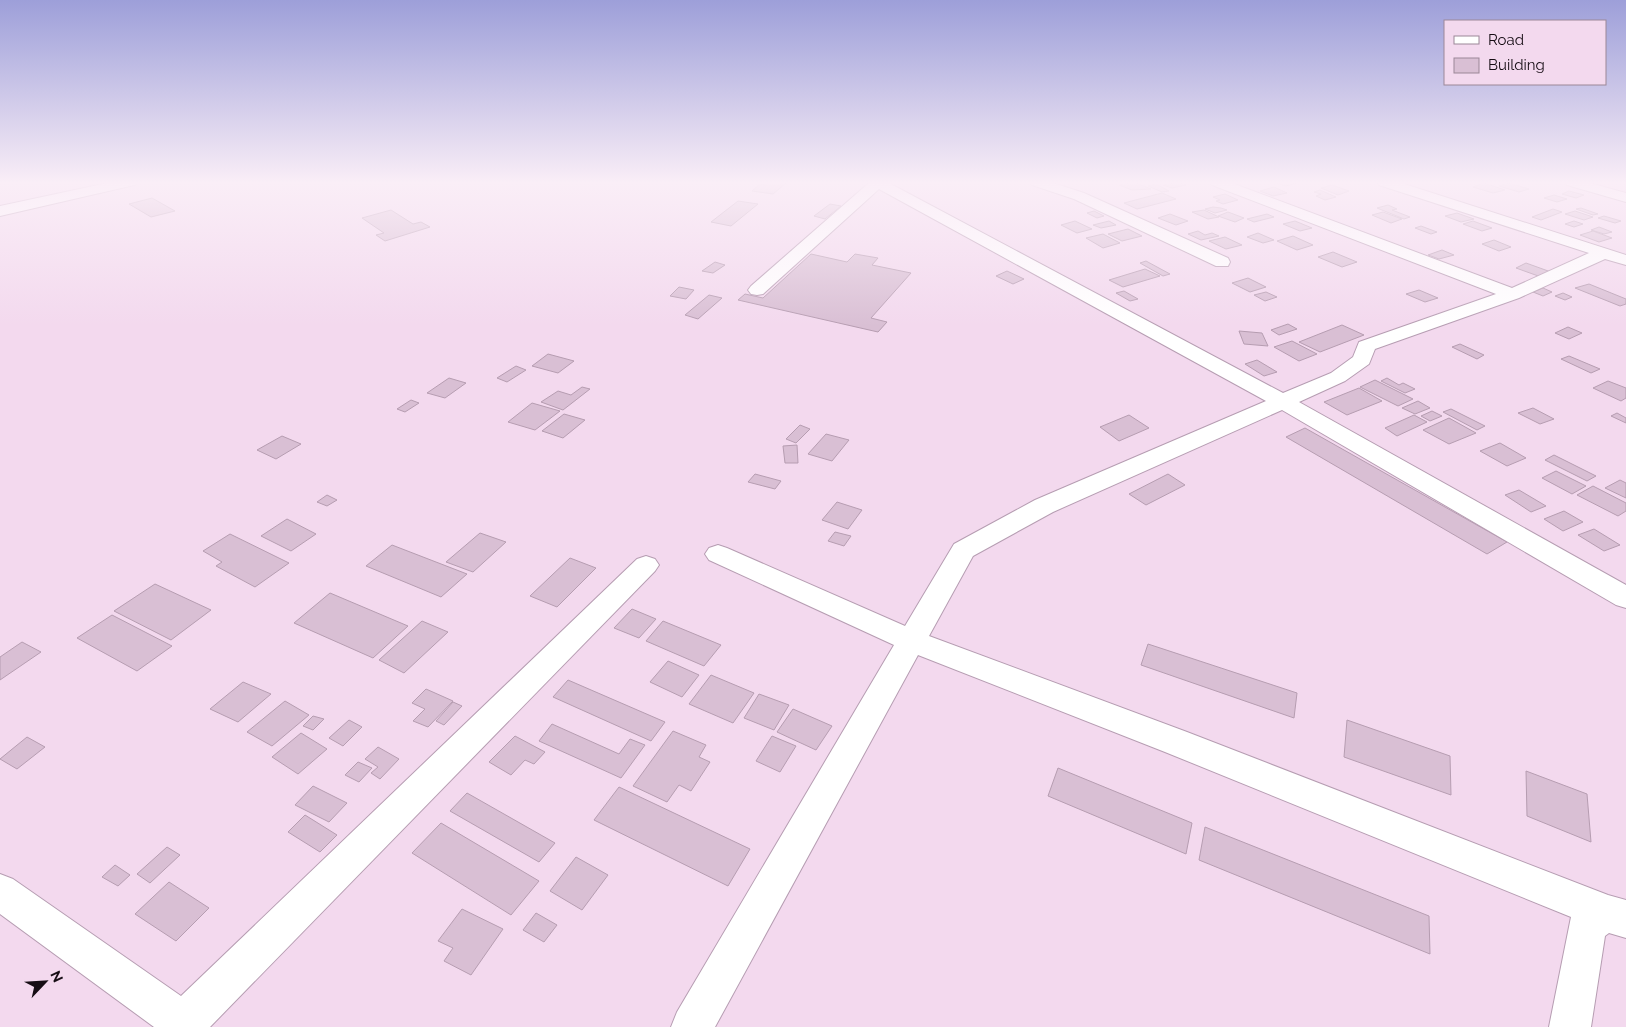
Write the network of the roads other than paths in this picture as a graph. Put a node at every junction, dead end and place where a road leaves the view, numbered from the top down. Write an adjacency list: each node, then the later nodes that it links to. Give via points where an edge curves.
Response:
1 (824, 230): 8 (street)
2 (966, 230): 10 (street)
3 (1153, 230): 7 (street)
4 (1344, 230): 9 (street)
5 (1534, 230): 6 (street)
6 (1615, 256): 9 (street)
7 (1222, 262)
8 (757, 290)
9 (1513, 294): 10 (street, via 1366,346 1362,360 1338,377)
10 (1282, 401): 13 (street); 14 (street, via 1044,506 963,550)
11 (718, 554): 14 (street)
12 (646, 565): 17 (street)
13 (1626, 598)
14 (912, 641): 16 (street); 18 (street)
15 (0, 892): 17 (street)
16 (1617, 917): 19 (street, via 1587,924)
17 (186, 1025)
18 (692, 1027)
19 (1570, 1027)

